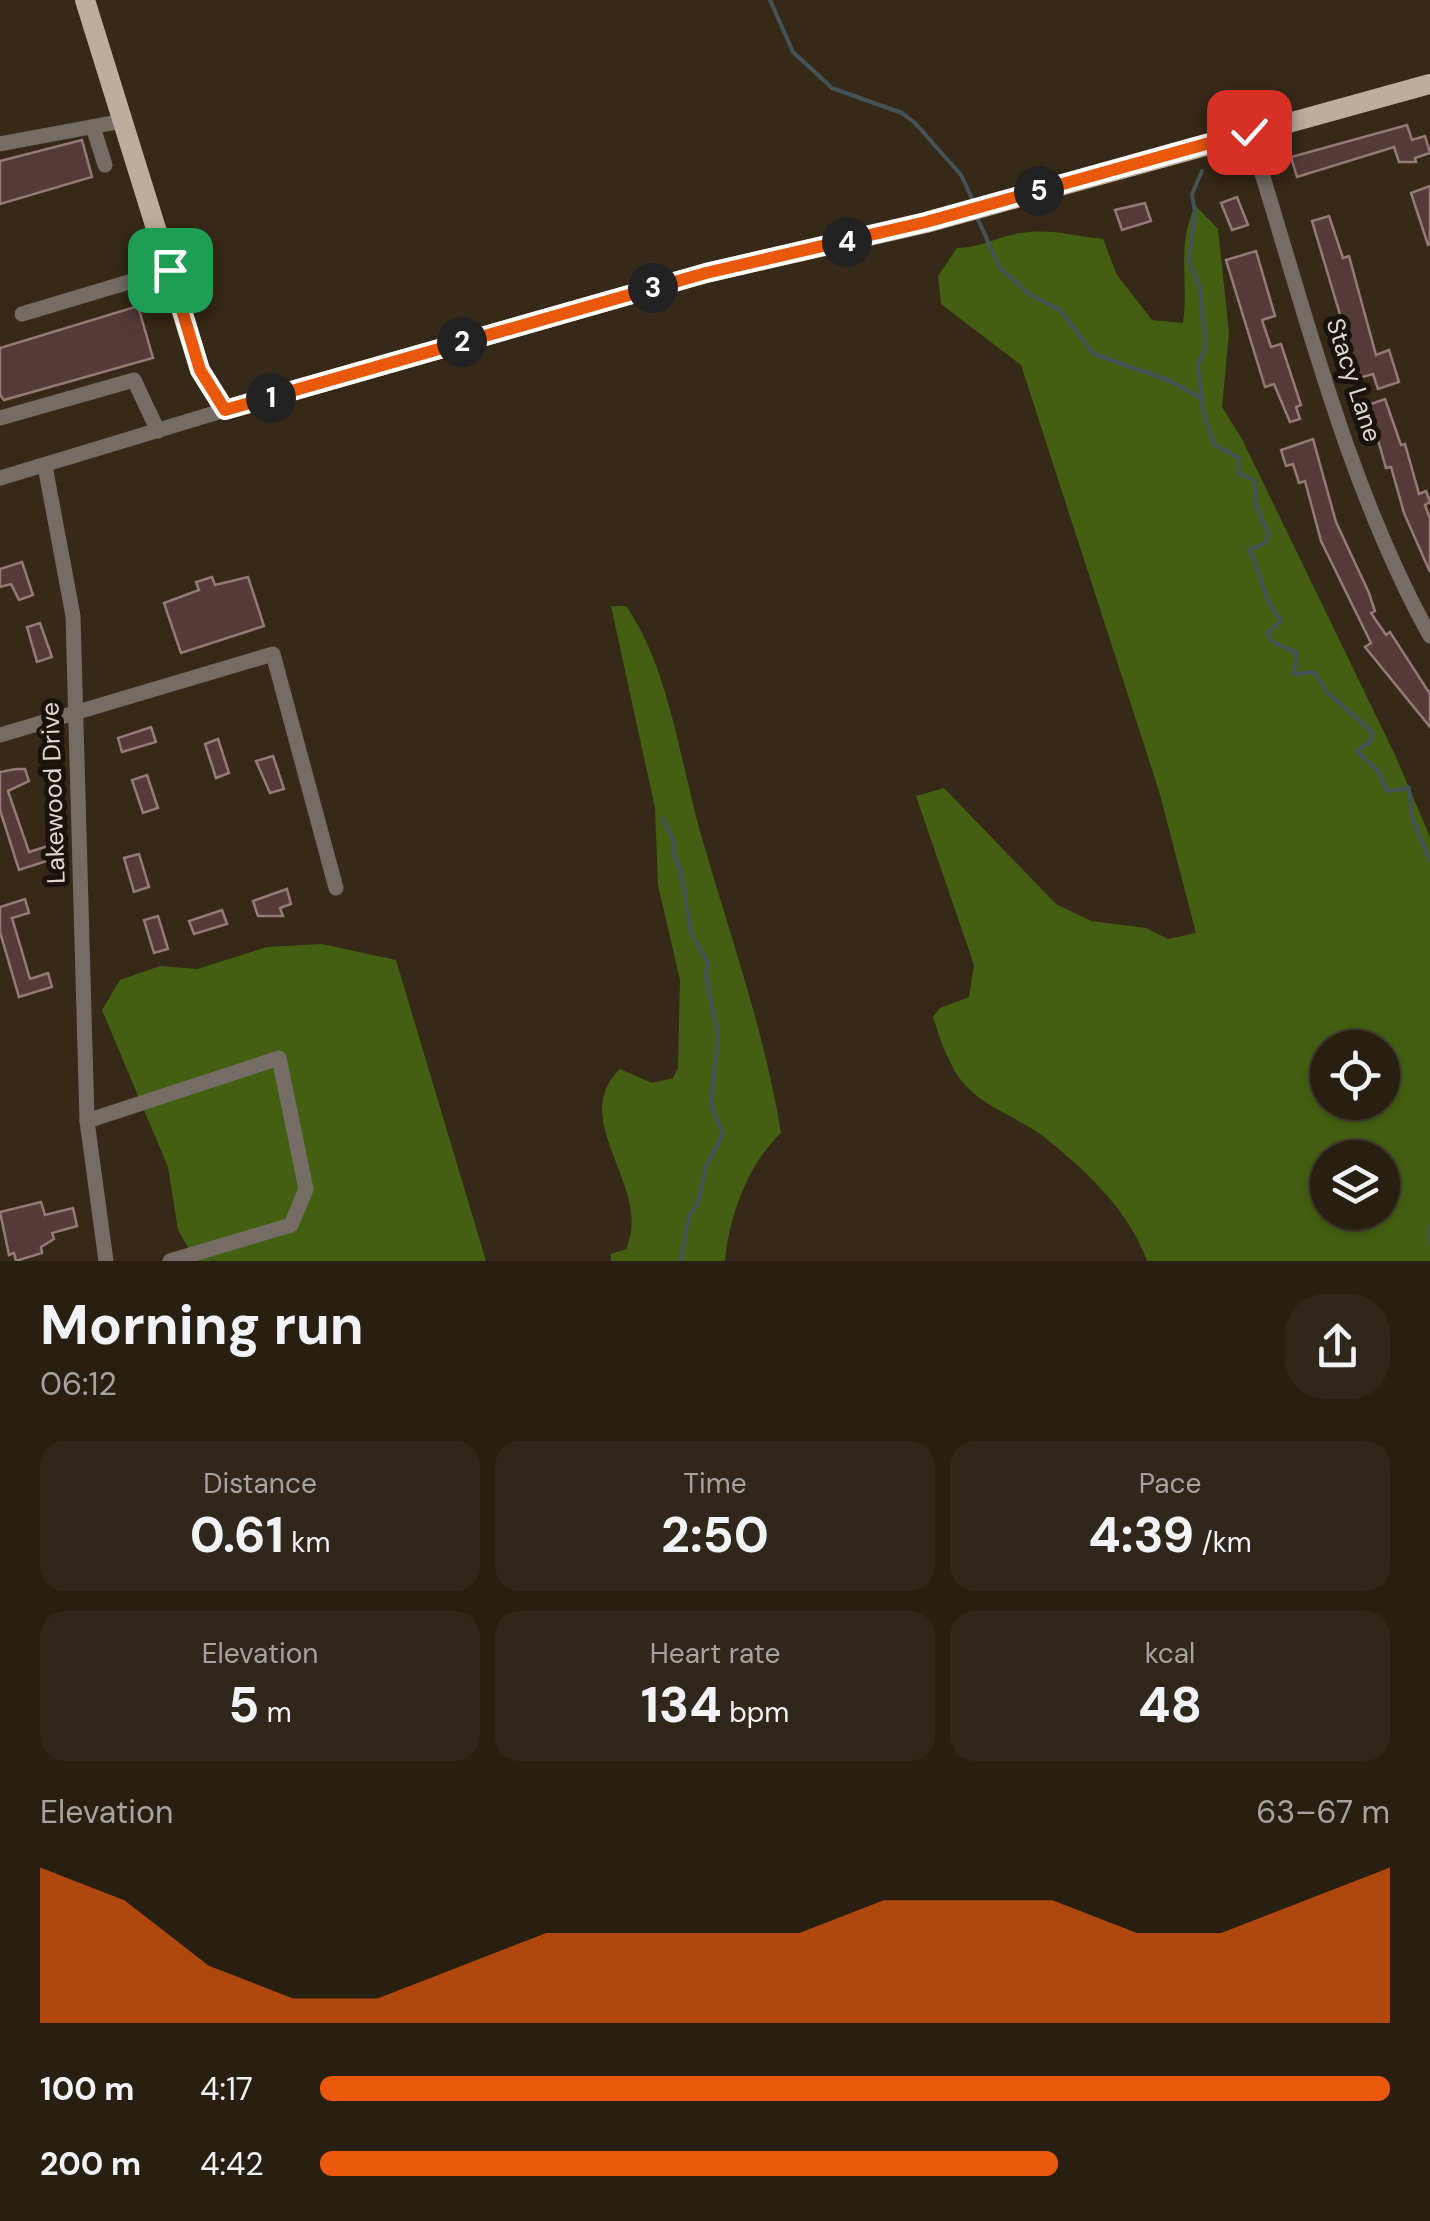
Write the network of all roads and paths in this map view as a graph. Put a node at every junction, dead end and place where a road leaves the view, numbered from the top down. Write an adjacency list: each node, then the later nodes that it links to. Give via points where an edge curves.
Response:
1 (85, 0): 3 (main road)
2 (1430, 84): 5 (main road)
3 (123, 121): 4 (street); 8 (main road)
4 (94, 127): 6 (street); 7 (street)
5 (1249, 132): 10 (main road, via 926,222 706,273); 15 (street, Stacy Lane, via 1364,494 1393,569)
6 (0, 144)
7 (105, 165)
8 (170, 270): 9 (street); 10 (main road, via 200,370)
9 (22, 314)
10 (225, 410): 12 (street)
11 (0, 418): 12 (street, via 134,380)
12 (158, 430): 13 (street)
13 (45, 466): 14 (street); 16 (street, Lakewood Drive, via 69,582)
14 (0, 478)
15 (1430, 636)
16 (75, 712): 17 (street); 18 (street, via 273,654); 19 (street, Lakewood Drive)
17 (0, 735)
18 (336, 888)
19 (87, 1120): 20 (street, Lakewood Drive); 21 (street, via 278,1058 306,1190 291,1225)
20 (106, 1261)
21 (170, 1261)

